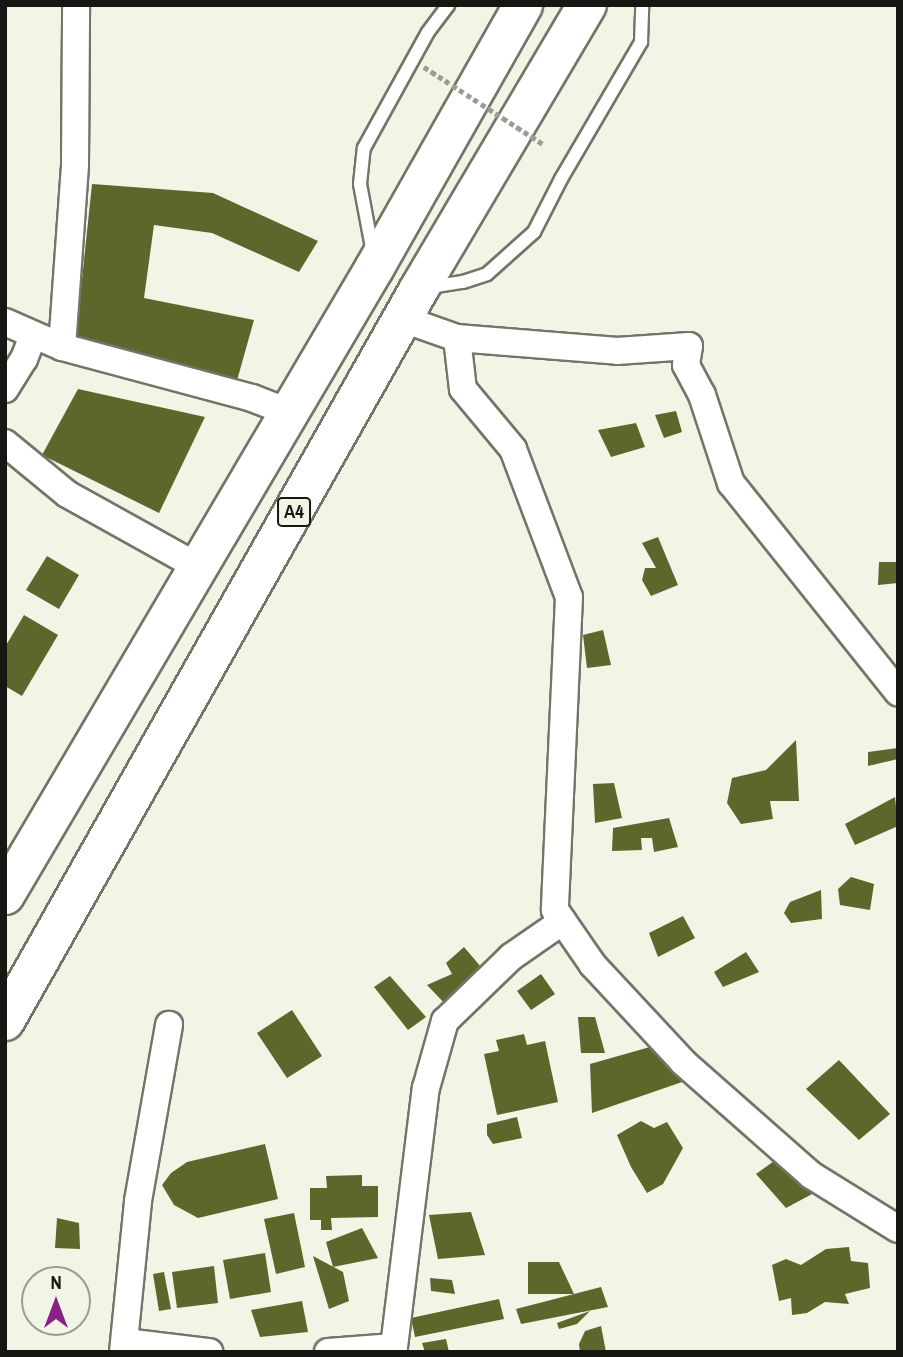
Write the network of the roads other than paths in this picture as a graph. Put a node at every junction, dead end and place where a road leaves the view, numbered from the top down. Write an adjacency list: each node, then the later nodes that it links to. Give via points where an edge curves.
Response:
1 (76, 5): 11 (street, via 75,164)
2 (448, 5): 6 (lane, via 428,32 364,148 360,184)
3 (523, 5): 6 (highway)
4 (587, 5): 7 (highway, A4)
5 (642, 5): 7 (lane, via 641,43 534,232 487,274)
6 (375, 267): 13 (highway)
7 (411, 304): 10 (street); 19 (highway, A4)
8 (5, 322): 9 (street)
9 (33, 335): 11 (street); 12 (street)
10 (457, 338): 16 (street, via 617,351 689,346 686,365 702,395 731,483); 18 (street, via 463,389 513,449 569,597 555,909)
11 (62, 346): 13 (street)
12 (5, 390)
13 (289, 412): 15 (highway)
14 (5, 443): 15 (street, via 67,494)
15 (198, 567): 17 (highway)
16 (898, 692)
17 (5, 895)
18 (563, 921): 21 (street, via 593,965 683,1062 811,1175); 24 (street, via 511,957 445,1021 426,1087 394,1347)
19 (5, 1021)
20 (169, 1025): 22 (street, via 138,1201)
21 (898, 1229)
22 (124, 1347): 23 (street)
23 (209, 1352)
24 (328, 1352)

